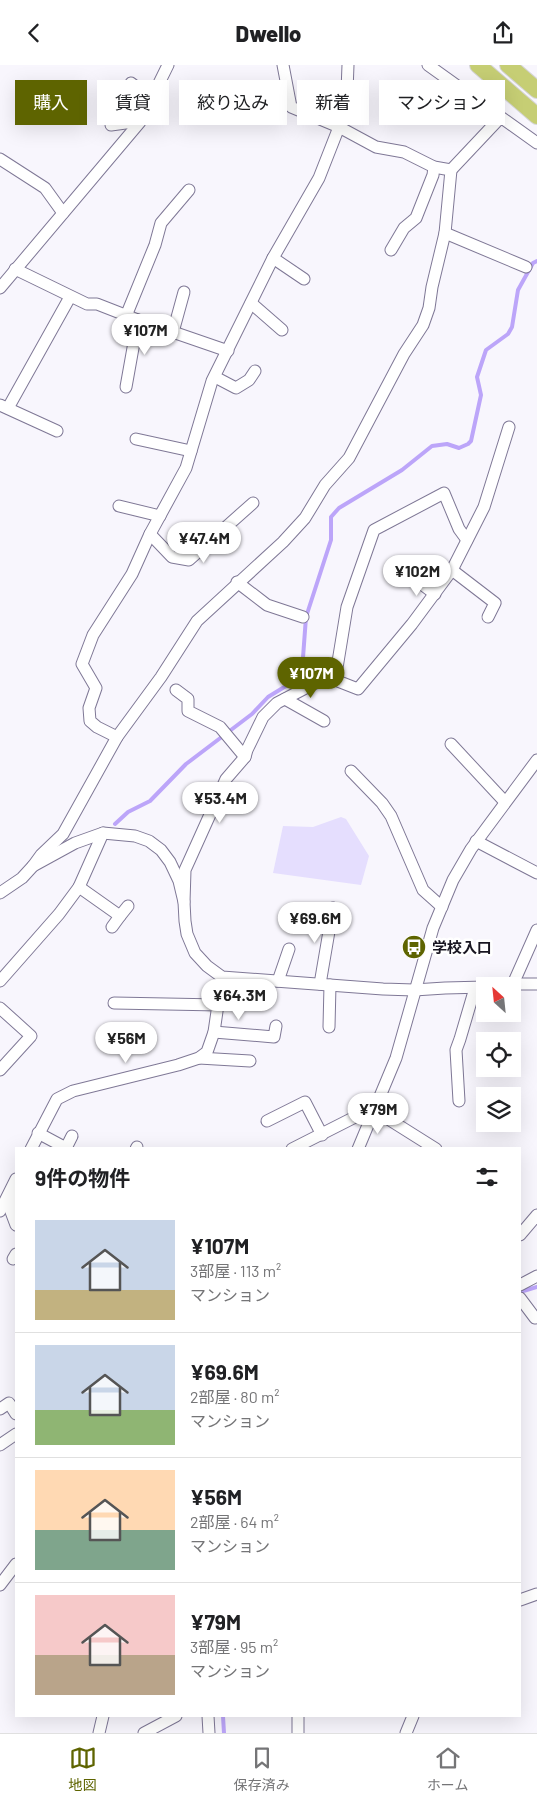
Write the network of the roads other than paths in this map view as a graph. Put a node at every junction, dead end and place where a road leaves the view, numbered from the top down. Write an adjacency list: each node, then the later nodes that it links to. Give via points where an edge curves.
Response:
1 (168, 65): 7 (street)
2 (283, 65): 14 (street, via 291,107)
3 (348, 65): 14 (street, via 347,91)
4 (428, 65): 8 (street)
5 (478, 65): 10 (highway)
6 (508, 65): 9 (highway)
7 (160, 80)
8 (448, 80)
9 (537, 90)
10 (537, 116)
11 (505, 121): 15 (street)
12 (136, 125): 20 (street)
13 (493, 125): 18 (street)
14 (339, 127): 17 (street, via 376,147 404,152); 23 (street, via 318,178)
15 (537, 143)
16 (0, 159): 20 (street, via 45,188)
17 (434, 167): 18 (street); 22 (street, via 434,175 416,218 404,228)
18 (451, 170): 21 (street)
19 (189, 190): 31 (street, via 161,223)
20 (63, 213): 25 (street)
21 (445, 233): 24 (street); 51 (street, via 423,325 404,354 349,458 325,485 305,518)
22 (391, 250)
23 (273, 258): 26 (street); 30 (street)
24 (526, 267)
25 (15, 269): 27 (street); 29 (street)
26 (304, 279)
27 (0, 289)
28 (184, 292): 34 (street)
29 (70, 297): 31 (street); 39 (street)
30 (251, 303): 33 (street); 35 (street)
31 (126, 316): 32 (street)
32 (138, 320): 34 (street); 38 (street)
33 (282, 330)
34 (173, 332): 35 (street)
35 (228, 351): 37 (street)
36 (255, 371): 37 (street, via 249,380 236,387)
37 (215, 377): 43 (street)
38 (126, 387)
39 (4, 406): 41 (street)
40 (509, 427): 48 (street, via 484,507)
41 (57, 431)
42 (136, 439): 43 (street)
43 (191, 451): 46 (street, via 186,468)
44 (253, 503): 47 (street, via 189,560 172,557)
45 (119, 507): 46 (street)
46 (160, 516): 47 (street)
47 (150, 534): 59 (street, via 132,574 93,635 82,664 96,688 88,708 90,721)
48 (467, 540): 49 (street); 55 (street, via 444,493 374,529 347,607)
49 (452, 570): 52 (street); 54 (street, via 495,603)
50 (415, 579): 52 (street)
51 (237, 582): 53 (street, via 267,605); 59 (street, via 197,621 161,677)
52 (436, 594): 55 (street, via 358,689)
53 (303, 617)
54 (488, 617)
55 (335, 680): 57 (street, via 321,680)
56 (176, 690): 61 (street, via 188,699 188,711 220,727)
57 (285, 699): 58 (street); 61 (street, via 263,717)
58 (324, 721)
59 (116, 737): 67 (street, via 63,833)
60 (451, 744): 64 (street)
61 (245, 757): 71 (street, via 226,779 190,859 185,871)
62 (537, 760): 64 (street)
63 (350, 771): 73 (street, via 391,816 423,890)
64 (505, 802): 66 (street)
65 (103, 833): 67 (street, via 75,843); 69 (street); 71 (street, via 135,836 161,850 179,881)
66 (476, 841): 68 (street); 73 (street, via 453,880)
67 (33, 866): 70 (street)
68 (537, 873)
69 (79, 887): 75 (street); 81 (street)
70 (0, 893)
71 (184, 902): 79 (street, via 184,921 195,953)
72 (128, 906): 75 (street)
73 (442, 907): 87 (street)
74 (333, 909): 85 (street)
75 (120, 916): 76 (street)
76 (112, 927)
77 (537, 930): 80 (street)
78 (289, 949): 82 (street)
79 (222, 977): 82 (street); 90 (street)
80 (516, 977)
81 (0, 981)
82 (278, 981): 85 (street)
83 (521, 984): 84 (street)
84 (537, 984)
85 (325, 985): 87 (street); 92 (street)
86 (476, 988): 87 (street)
87 (414, 990): 99 (street, via 396,1058)
88 (476, 998): 98 (street, via 456,1050)
89 (114, 1003): 90 (street)
90 (219, 1005): 93 (street)
91 (0, 1008): 97 (street, via 31,1036)
92 (329, 1027)
93 (214, 1032): 94 (street); 95 (street, via 207,1052)
94 (274, 1037)
95 (198, 1058): 96 (street); 101 (street, via 73,1091 57,1099)
96 (250, 1061)
97 (0, 1070)
98 (459, 1101)
99 (374, 1110): 102 (street, via 357,1115); 108 (street); 109 (street)
100 (267, 1121): 102 (street, via 305,1102)
101 (38, 1133): 104 (street); 105 (street)
102 (322, 1135): 107 (street)
103 (72, 1136): 106 (street)
104 (32, 1147)
105 (64, 1147)
106 (66, 1147)
107 (296, 1147)
108 (359, 1147)
109 (433, 1147)
110 (15, 1181): 111 (street)
111 (10, 1191): 112 (street); 114 (street, via 10,1209)
112 (0, 1211)
113 (537, 1215): 115 (street)
114 (15, 1222)
115 (521, 1234)
116 (537, 1276): 117 (street)
117 (521, 1284)
118 (521, 1299): 119 (street)
119 (535, 1317)
120 (0, 1409): 121 (street, via 9,1403)
121 (15, 1412)
122 (15, 1435): 123 (street)
123 (0, 1445)
124 (15, 1565): 125 (street)
125 (2, 1576)
126 (537, 1594): 127 (street)
127 (521, 1599)
128 (103, 1717): 133 (street)
129 (174, 1717): 134 (street)
130 (208, 1717): 135 (street)
131 (298, 1717): 136 (street)
132 (413, 1717): 137 (street)
133 (99, 1733)
134 (144, 1733)
135 (209, 1733)
136 (298, 1733)
137 (406, 1733)

